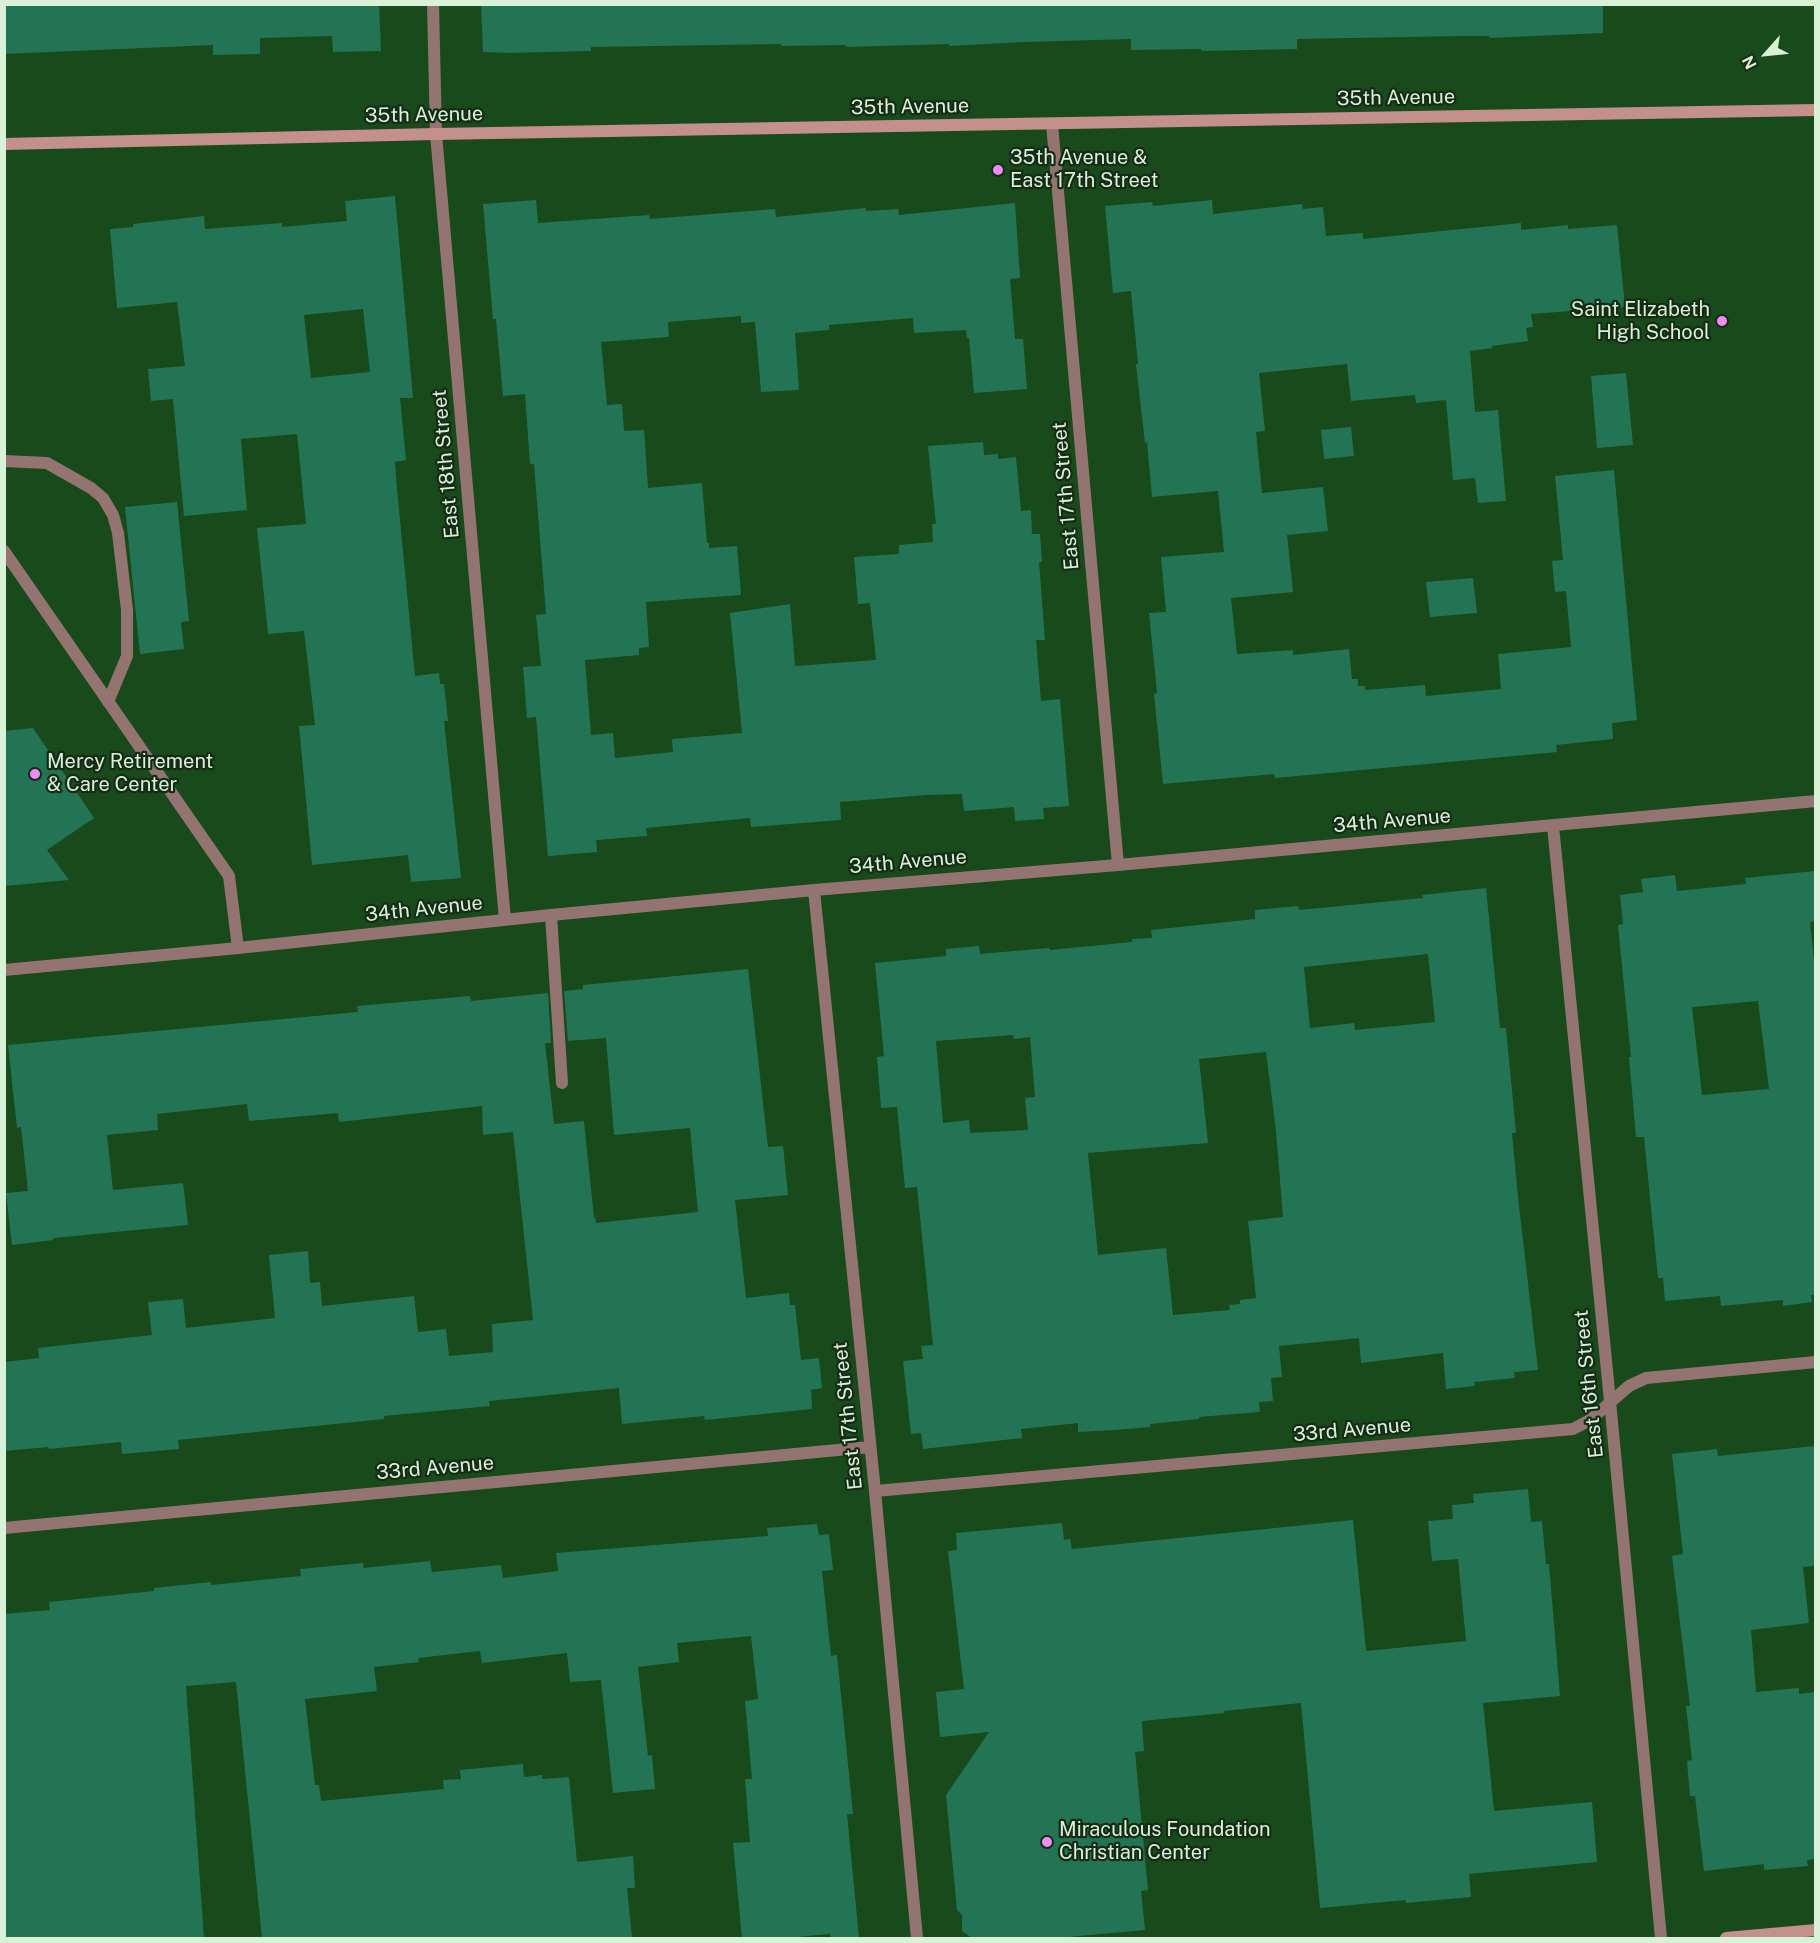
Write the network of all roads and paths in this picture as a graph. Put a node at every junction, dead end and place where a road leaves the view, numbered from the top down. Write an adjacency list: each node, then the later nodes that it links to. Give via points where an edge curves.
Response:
1 (433, 4): 4 (street, East 18th Street)
2 (1815, 110): 3 (main road, 35th Avenue)
3 (1052, 124): 4 (main road, 35th Avenue); 11 (street, East 17th Street)
4 (436, 134): 5 (main road, 35th Avenue); 14 (street, East 18th Street)
5 (4, 144)
6 (4, 461): 8 (street, via 47,463 97,493 113,515 127,610 127,656)
7 (4, 551): 8 (street)
8 (108, 702): 15 (street, via 229,876)
9 (1815, 801): 10 (street, 34th Avenue)
10 (1553, 826): 11 (street, 34th Avenue); 19 (street, East 16th Street)
11 (1118, 865): 12 (street, 34th Avenue)
12 (814, 890): 13 (street, 34th Avenue); 20 (street, East 17th Street)
13 (551, 915): 14 (street, 34th Avenue); 17 (street)
14 (505, 920): 15 (street, 34th Avenue)
15 (238, 948): 16 (street, 34th Avenue)
16 (4, 970)
17 (562, 1083)
18 (1815, 1362): 19 (street, 33rd Avenue, via 1646,1378)
19 (1610, 1401): 21 (street, 33rd Avenue, via 1590,1420 1573,1429); 25 (street, East 16th Street)
20 (870, 1447): 21 (street, East 17th Street); 22 (street, 33rd Avenue)
21 (875, 1491): 24 (street, East 17th Street)
22 (4, 1528)
23 (1815, 1930): 26 (main road)
24 (917, 1938)
25 (1660, 1938)
26 (1726, 1938)

